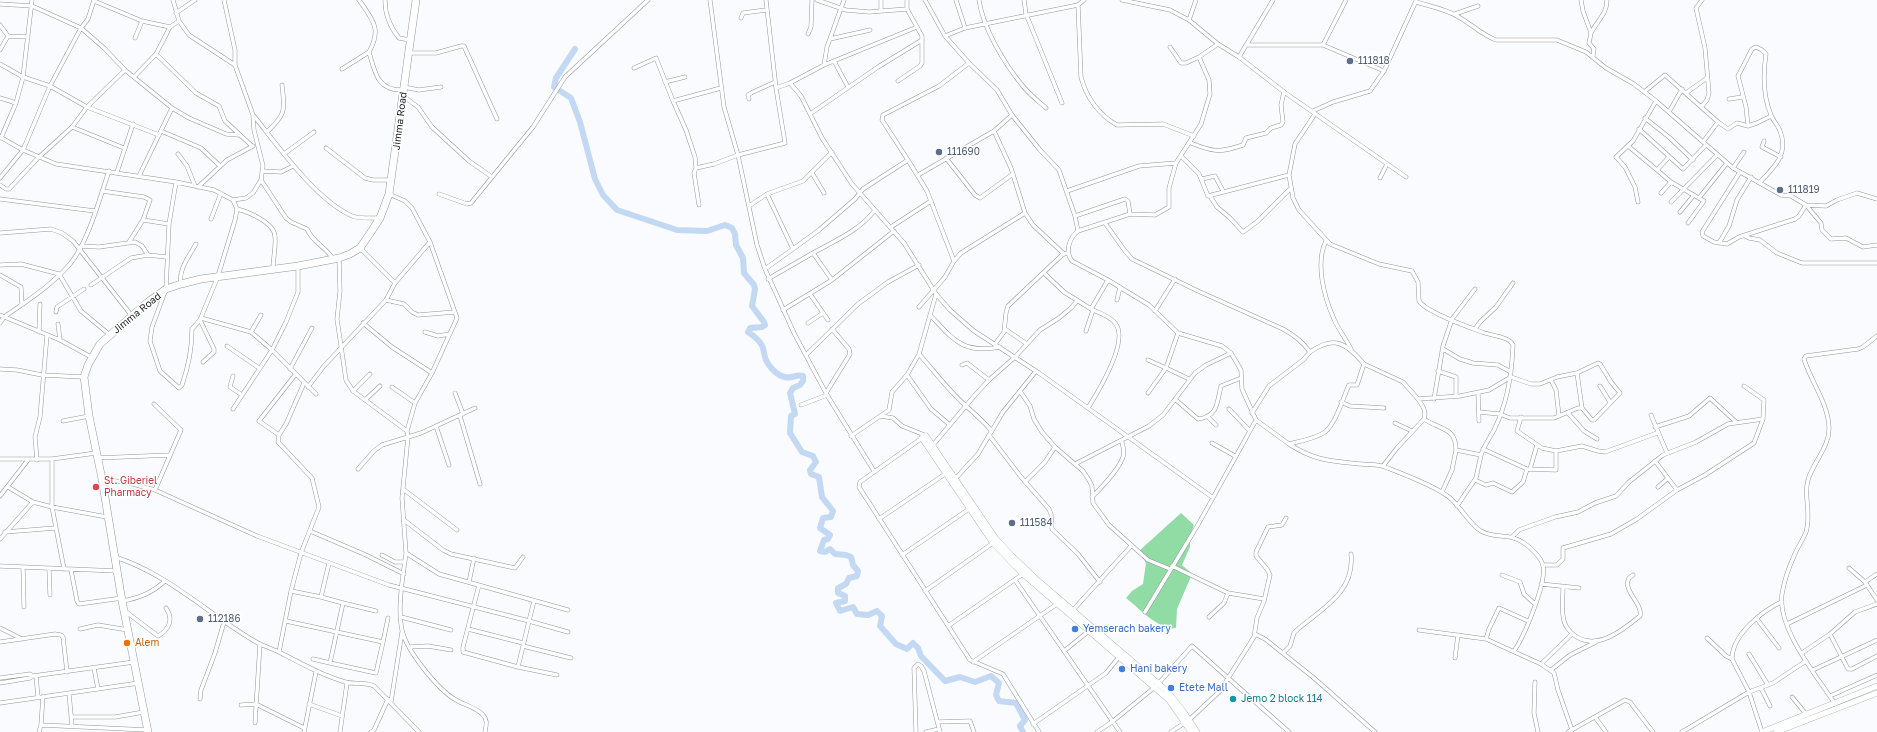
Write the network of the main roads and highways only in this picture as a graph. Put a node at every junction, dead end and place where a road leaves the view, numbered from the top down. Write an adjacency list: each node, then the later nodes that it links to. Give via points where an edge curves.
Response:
1 (416, 0): 2 (highway, Jimma Road, via 389,194 380,218 360,248 336,258 273,270 218,276 166,289 100,344 91,357 84,377 89,416)
2 (148, 731)

